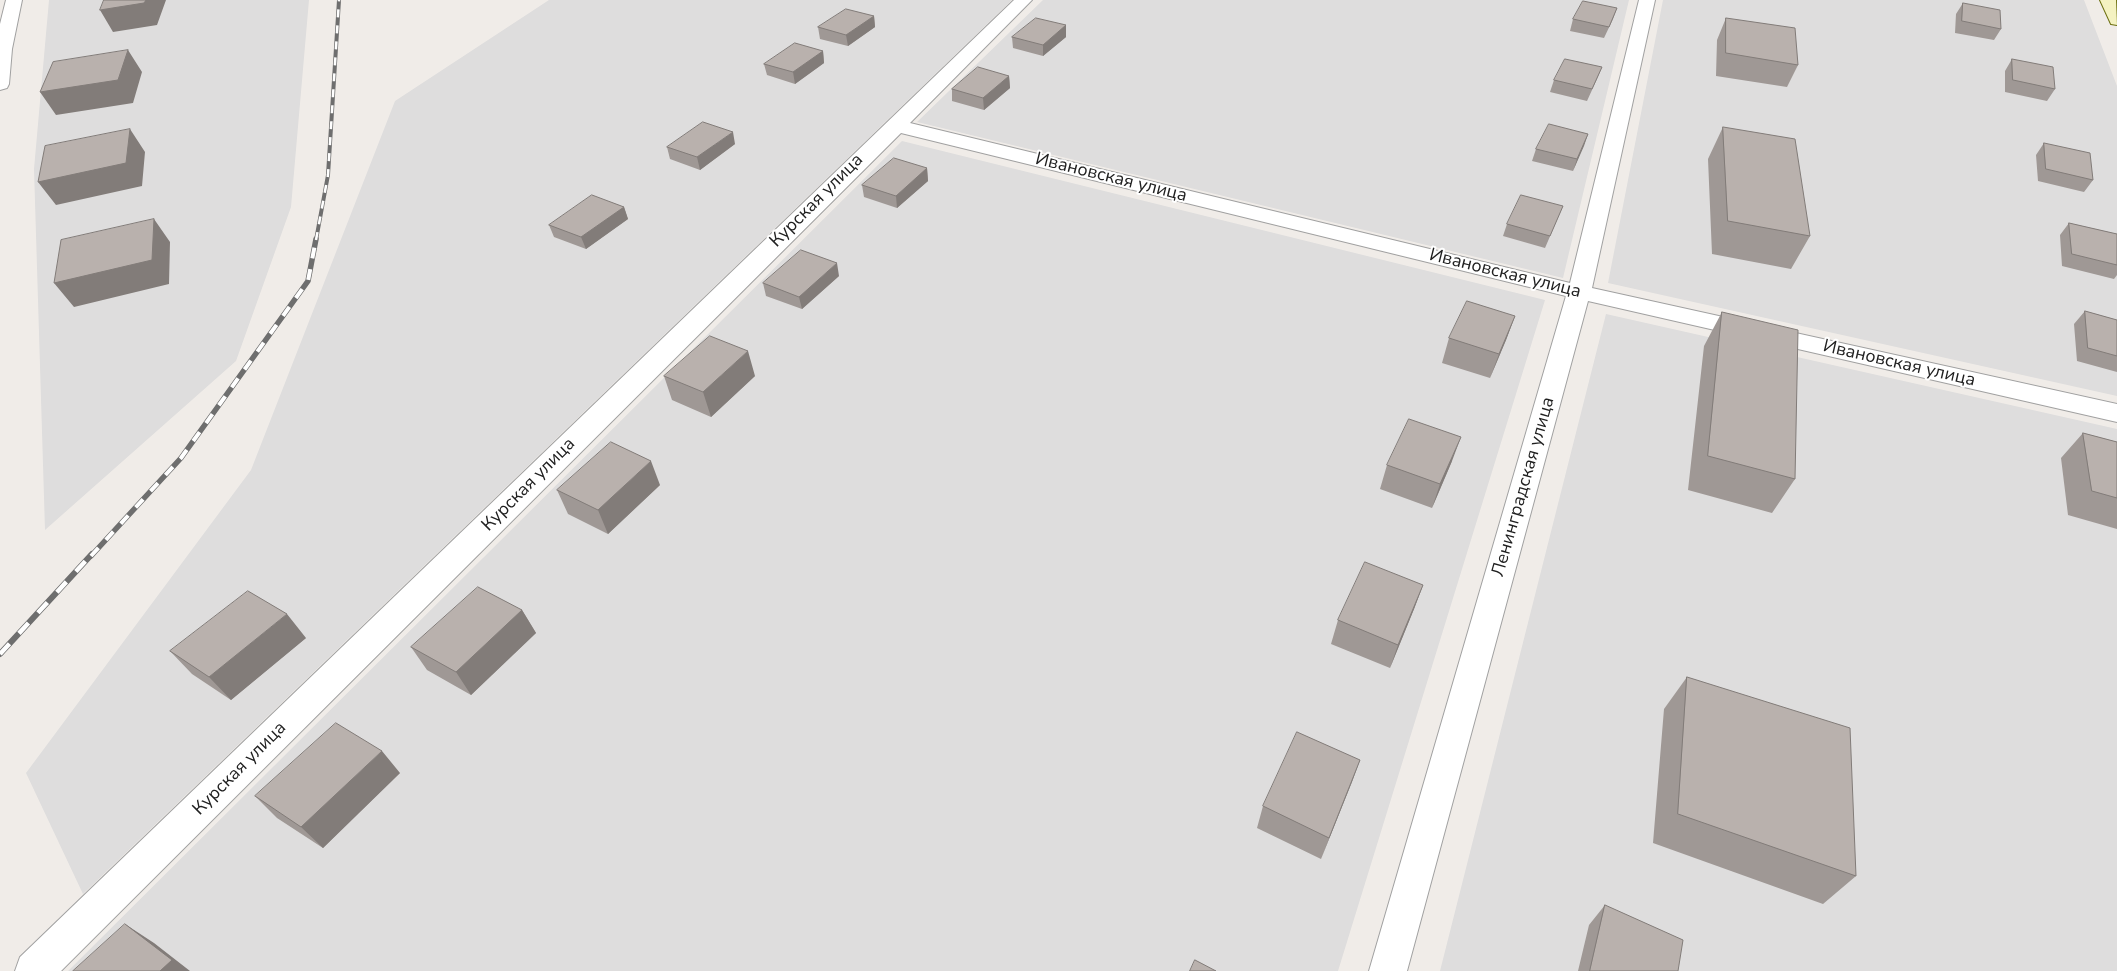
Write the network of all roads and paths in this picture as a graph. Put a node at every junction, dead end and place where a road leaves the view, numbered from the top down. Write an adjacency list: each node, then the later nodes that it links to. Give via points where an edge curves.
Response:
1 (14, 0): 6 (street, via 3,49)
2 (1024, 0): 7 (street, Курская улица)
3 (1647, 0): 8 (street, Ленинградская улица)
4 (2108, 0): 5 (main road)
5 (2117, 20)
6 (0, 84)
7 (894, 125): 8 (street, Ивановская улица); 10 (street, Курская улица)
8 (1579, 292): 9 (street, Ивановская улица); 11 (street, Ленинградская улица)
9 (2117, 413)
10 (34, 971)
11 (1388, 971)

